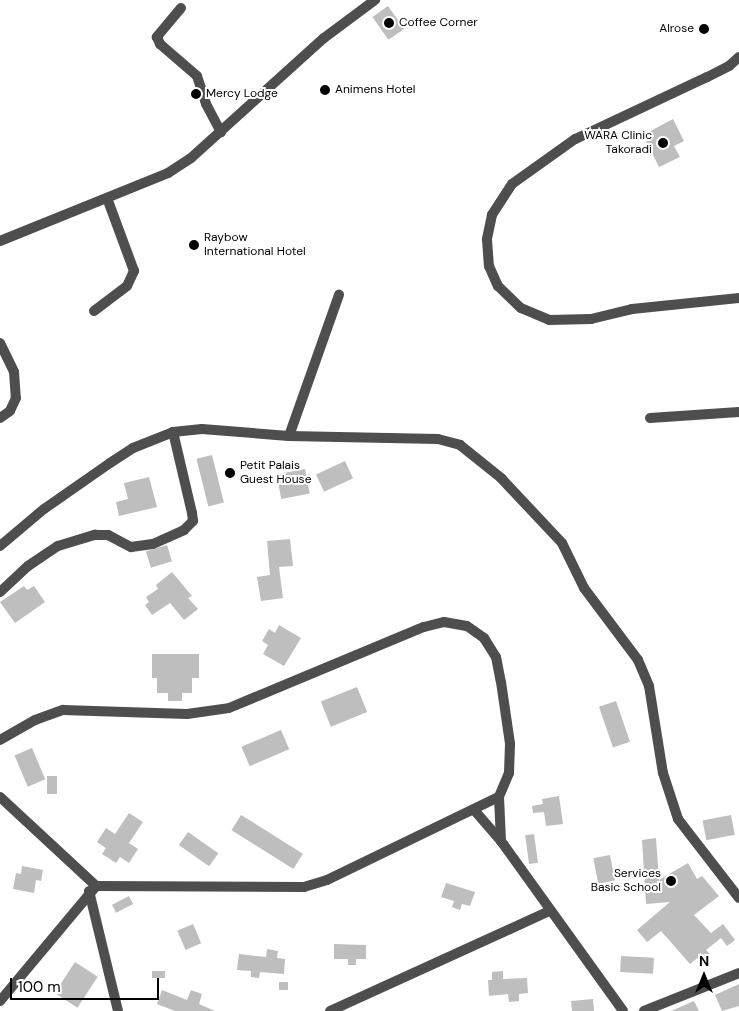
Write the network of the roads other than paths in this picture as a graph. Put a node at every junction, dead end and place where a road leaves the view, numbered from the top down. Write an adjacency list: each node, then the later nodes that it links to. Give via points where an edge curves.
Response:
1 (375, 0): 4 (street, via 324,38)
2 (181, 8): 4 (street, via 157,37 160,44 197,76 206,104)
3 (739, 57): 8 (street, via 707,78 575,138 512,184 492,215 486,239 489,266 498,286 522,308 549,320 591,319 632,309)
4 (221, 132): 5 (street, via 168,173)
5 (107, 198): 6 (street); 9 (street, via 134,271 127,286)
6 (0, 241)
7 (340, 295): 15 (street)
8 (739, 298)
9 (94, 311)
10 (0, 343): 12 (street, via 14,372 16,398 10,410)
11 (739, 412): 13 (street)
12 (0, 418)
13 (650, 418)
14 (173, 432): 15 (street, via 235,430); 16 (street, via 133,448 110,463 44,509); 17 (street, via 193,521 184,530 153,544 131,547 108,535 96,535 58,546 28,566)
15 (289, 436): 24 (street, via 438,439 460,445 526,501 562,543 584,588 638,660 649,686 663,773 678,819)
16 (0, 546)
17 (0, 592)
18 (0, 740): 19 (street, via 35,720 62,710 187,714 229,708 419,629 444,622 467,626 484,638 496,657 510,744 509,773)
19 (499, 796): 21 (street); 22 (street)
20 (0, 797): 23 (street)
21 (475, 811): 22 (street); 23 (street, via 327,880 304,887)
22 (501, 841): 25 (street)
23 (93, 889): 27 (street); 28 (street)
24 (739, 898)
25 (549, 911): 29 (street); 30 (street)
26 (739, 973): 31 (street)
27 (0, 1001)
28 (118, 1011)
29 (330, 1011)
30 (623, 1011)
31 (644, 1011)

